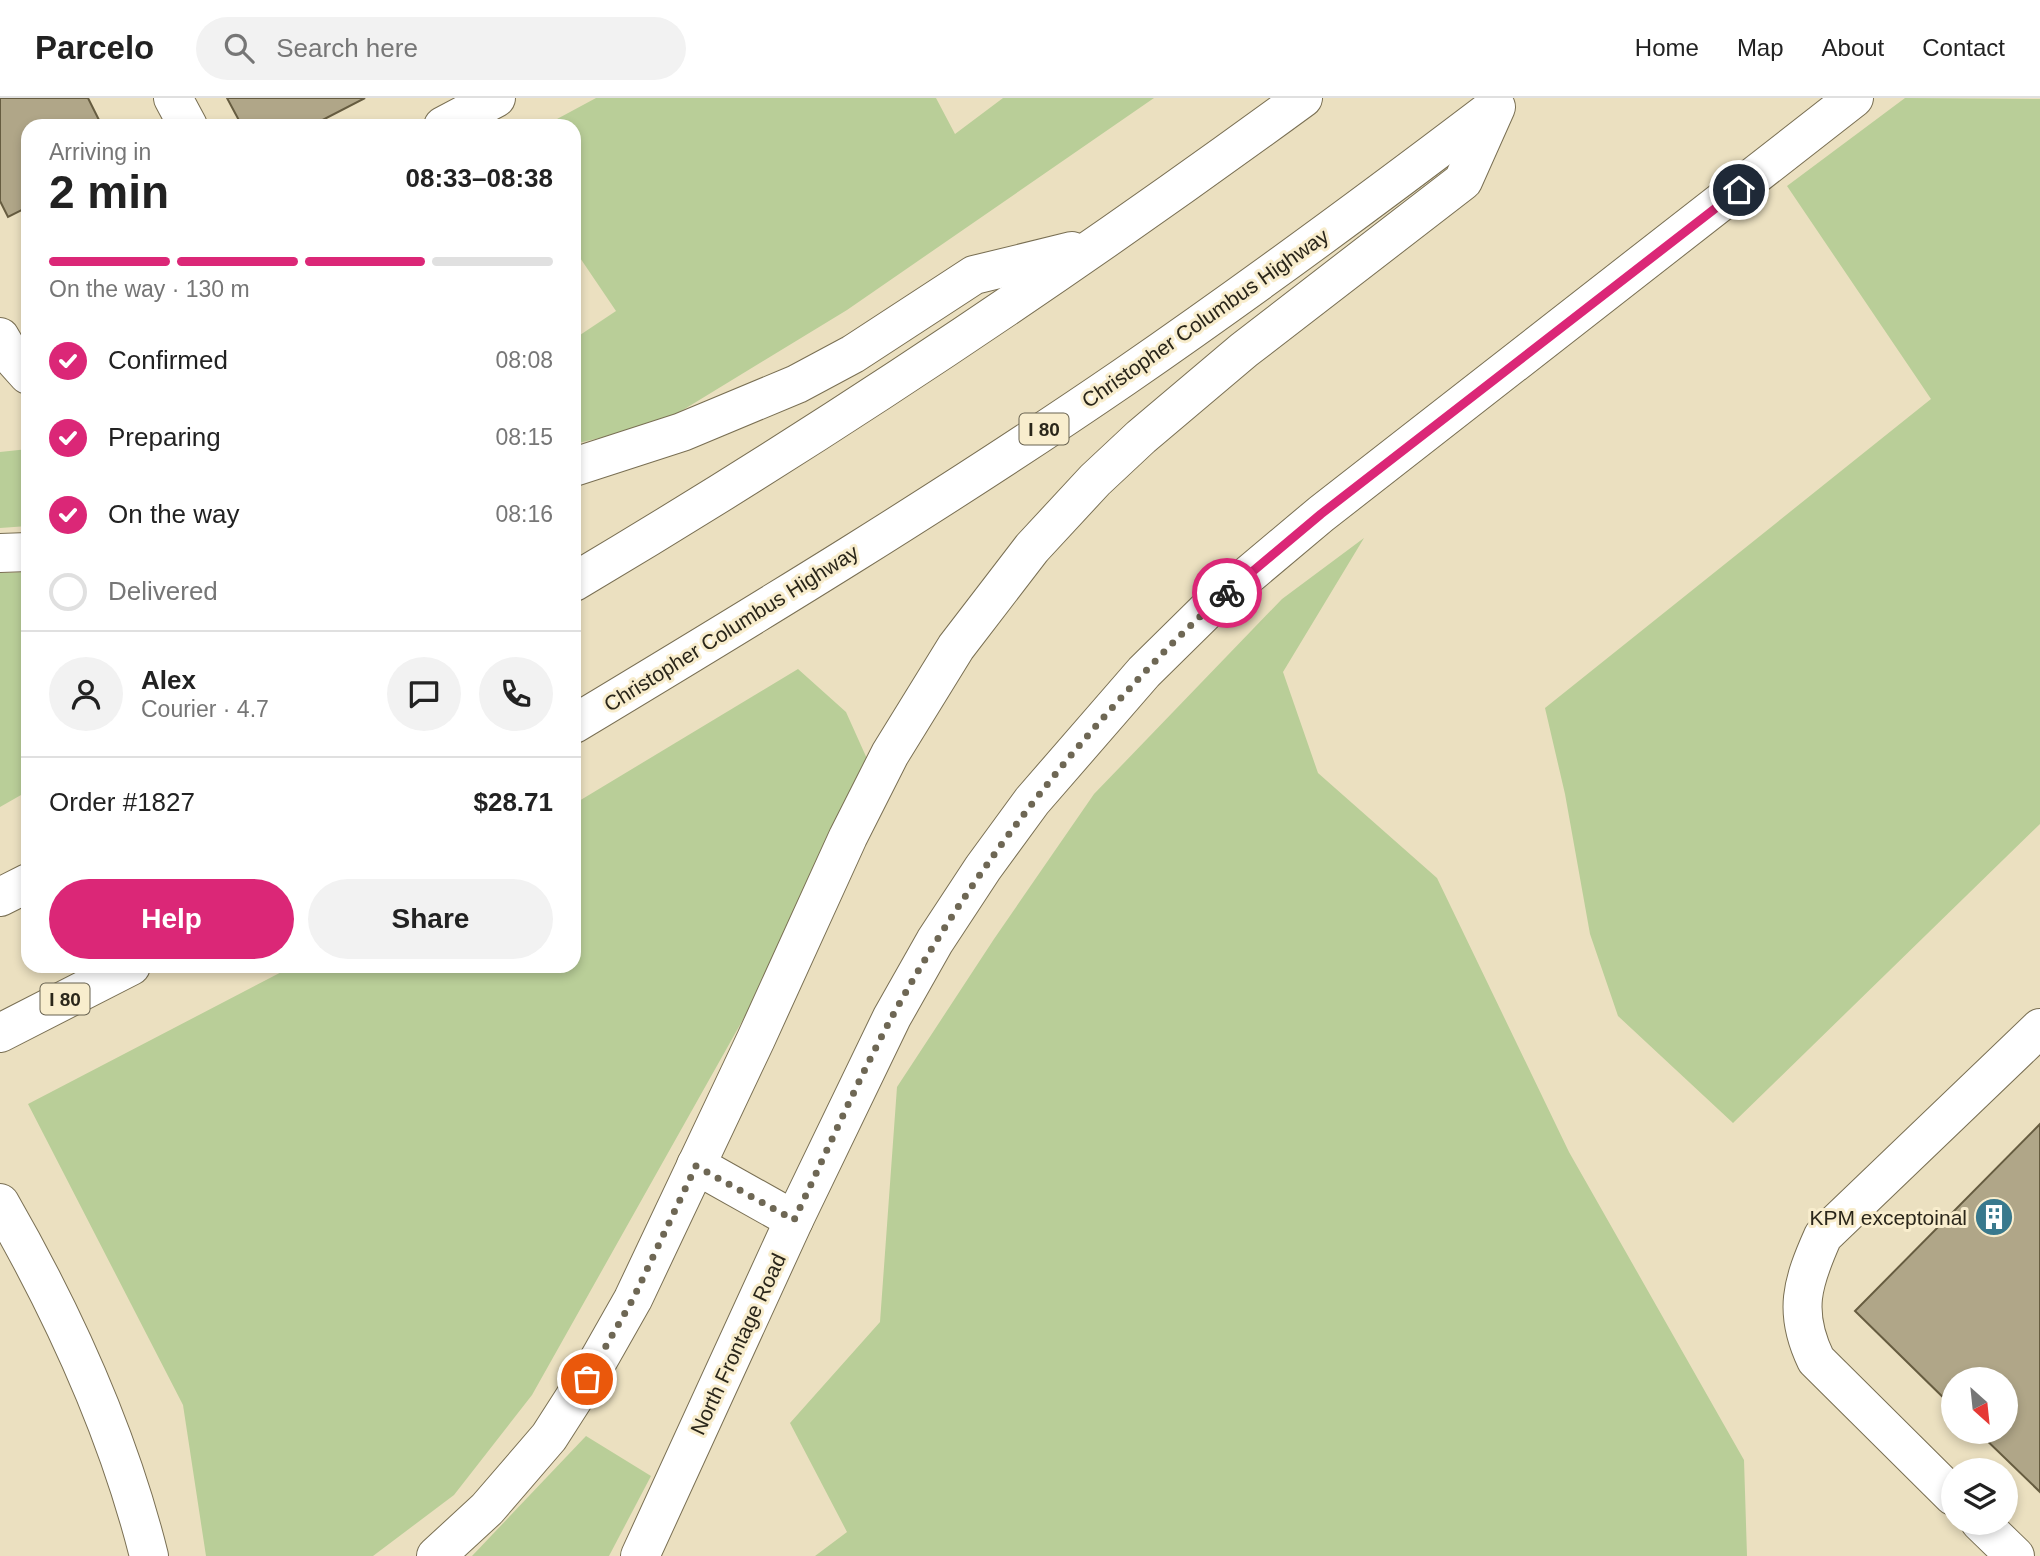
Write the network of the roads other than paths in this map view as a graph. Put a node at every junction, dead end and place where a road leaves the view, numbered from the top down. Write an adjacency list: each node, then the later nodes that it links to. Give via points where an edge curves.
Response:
1 (173, 98): 6 (main road)
2 (496, 98): 7 (main road)
3 (1303, 98): 8 (main road)
4 (1854, 98): 23 (main road, North Frontage Road, via 1321,514 1209,608 1144,672 1032,802 935,941 892,1017)
5 (1501, 102): 15 (main road, Christopher Columbus Highway / I 80, via 1330,232 1123,378 767,608); 21 (main road, via 1463,181 1244,350 1141,437 1032,548 956,647 890,754 848,837)
6 (184, 119)
7 (456, 119)
8 (1094, 246): 11 (main road, via 974,275 853,354 797,384 682,432); 14 (main road, via 789,449)
9 (0, 338): 10 (main road)
10 (21, 367)
11 (581, 465)
12 (21, 552): 13 (main road)
13 (0, 553)
14 (581, 578)
15 (581, 720)
16 (21, 886): 17 (main road)
17 (0, 897)
18 (117, 973): 20 (main road, I 80)
19 (2040, 1028): 24 (main road, via 1822,1236 1805,1282 1802,1321 1816,1360)
20 (0, 1033)
21 (696, 1166): 23 (main road); 27 (main road, via 633,1299 549,1437 486,1509)
22 (0, 1203): 26 (main road, via 78,1355 131,1491)
23 (794, 1220): 28 (main road, North Frontage Road)
24 (1941, 1484)
25 (1993, 1535): 29 (main road)
26 (149, 1556)
27 (436, 1556)
28 (640, 1556)
29 (2015, 1556)

